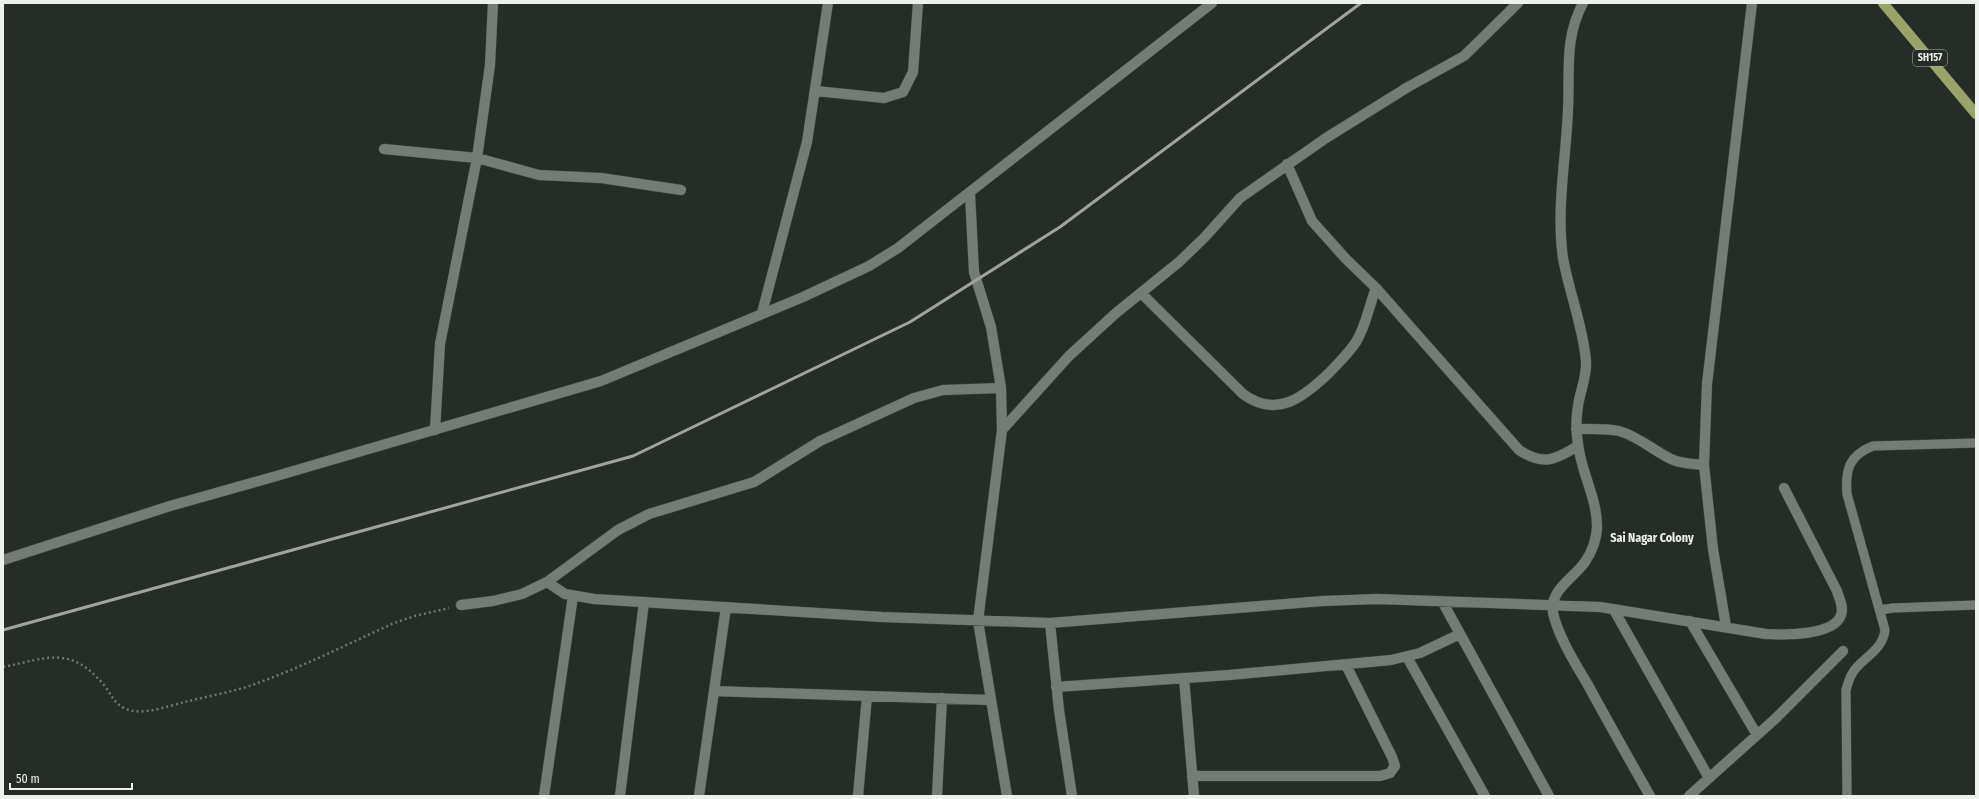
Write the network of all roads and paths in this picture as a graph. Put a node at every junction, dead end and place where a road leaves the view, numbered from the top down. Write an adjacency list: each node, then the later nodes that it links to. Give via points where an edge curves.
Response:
1 (493, 3): 12 (street, via 490,65)
2 (828, 3): 9 (street)
3 (918, 3): 9 (street, via 913,72 903,92 884,98)
4 (1212, 3): 15 (street)
5 (1518, 3): 13 (street, via 1464,56 1364,114)
6 (1583, 3): 20 (street, via 1574,19 1570,38 1568,111 1560,202 1563,257 1586,363)
7 (1752, 3): 25 (street, via 1707,384)
8 (1884, 3): 10 (main road, SH157)
9 (816, 91): 18 (street, via 808,142)
10 (1976, 114)
11 (384, 149): 12 (street)
12 (477, 158): 14 (street, via 539,175 601,178); 21 (street, via 442,338 436,388)
13 (1287, 164): 16 (street, via 1312,221); 17 (street, via 1240,198 1179,262)
14 (681, 190)
15 (970, 194): 18 (street, via 898,248 869,266); 19 (street, via 974,272 992,327)
16 (1376, 288): 17 (street, via 1356,343 1310,392 1290,403 1274,404 1252,401 1243,394); 24 (street, via 1519,450 1530,457 1544,460 1559,457)
17 (1140, 293): 22 (street, via 1069,356)
18 (762, 313): 21 (street, via 601,381)
19 (1001, 388): 22 (street); 28 (street, via 943,390 893,406 820,441 754,482 648,514 618,530)
20 (1576, 429): 24 (street); 25 (street, via 1619,431 1629,434 1672,460)
21 (435, 430): 27 (street, via 170,506)
22 (1002, 430): 38 (street)
23 (1976, 443): 37 (lane, via 1879,446 1858,453 1851,461 1846,482 1847,494)
24 (1578, 446): 33 (street, via 1593,503 1596,534 1587,560 1560,588)
25 (1704, 465): 41 (street, via 1712,542)
26 (1784, 488): 41 (street, via 1837,591 1841,615 1834,624 1815,631 1790,635 1766,634)
27 (3, 560)
28 (547, 582): 29 (street, via 558,591); 32 (street, via 522,594)
29 (572, 596): 31 (street); 56 (street)
30 (1442, 601): 33 (street); 40 (street, via 1323,601); 42 (street)
31 (644, 602): 35 (street); 57 (street)
32 (461, 605): 46 (path, via 394,623 255,684 142,711 126,709 114,701 105,686 90,670 68,657)
33 (1552, 605): 36 (street); 66 (street, via 1570,653)
34 (1976, 605): 37 (lane)
35 (726, 607): 38 (street); 49 (street)
36 (1614, 610): 39 (street); 55 (street)
37 (1880, 610): 68 (lane, via 1885,637 1856,667 1846,690)
38 (978, 621): 40 (street); 52 (street)
39 (1690, 621): 41 (street); 53 (street)
40 (1050, 623): 48 (street)
41 (1726, 626)
42 (1460, 634): 44 (street); 65 (street)
43 (1844, 651): 53 (street)
44 (1407, 657): 45 (street); 64 (street)
45 (1346, 666): 47 (street); 54 (street, via 1392,757 1395,766 1390,774)
46 (3, 667)
47 (1184, 678): 48 (street); 54 (street)
48 (1056, 687): 62 (street)
49 (714, 691): 50 (street); 58 (street)
50 (867, 696): 51 (street); 59 (street)
51 (942, 698): 52 (street); 60 (street)
52 (990, 700): 61 (street)
53 (1757, 735): 55 (street)
54 (1192, 776): 63 (street)
55 (1710, 778): 67 (street)
56 (544, 796)
57 (620, 796)
58 (699, 796)
59 (858, 796)
60 (937, 796)
61 (1007, 796)
62 (1072, 796)
63 (1194, 796)
64 (1485, 796)
65 (1549, 796)
66 (1650, 796)
67 (1689, 796)
68 (1847, 796)

